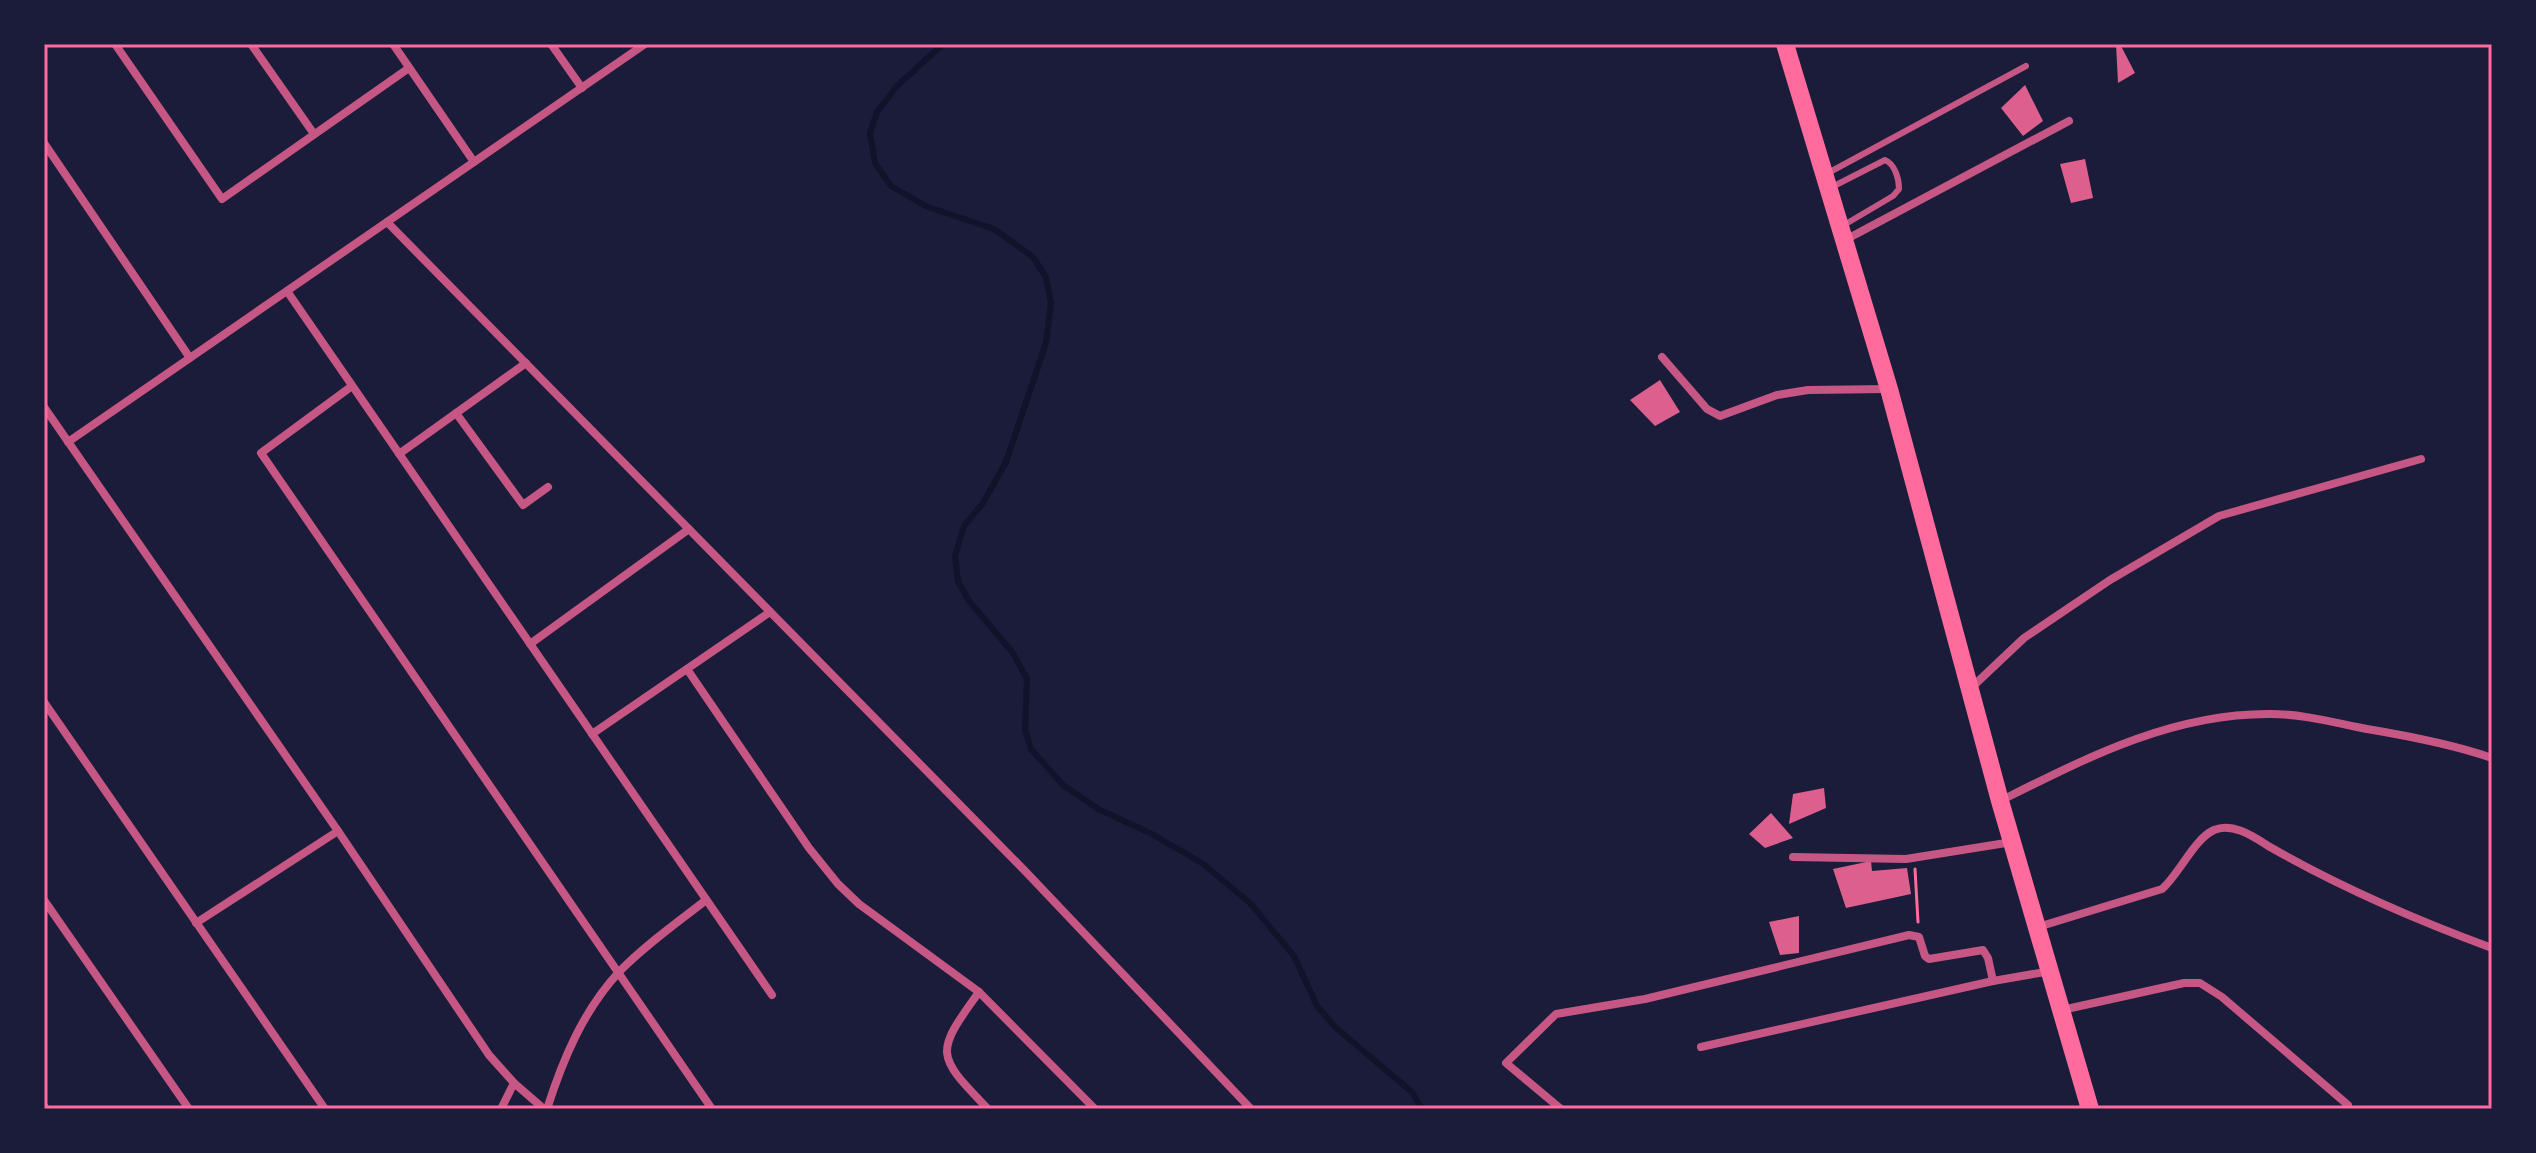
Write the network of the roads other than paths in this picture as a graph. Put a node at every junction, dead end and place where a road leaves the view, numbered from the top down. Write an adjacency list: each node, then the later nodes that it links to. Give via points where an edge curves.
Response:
1 (115, 44): 11 (street, via 222,199)
2 (251, 44): 11 (street)
3 (393, 44): 8 (street)
4 (551, 44): 9 (street)
5 (645, 44): 9 (street)
6 (1785, 44): 14 (main road)
7 (2026, 66): 14 (lane)
8 (409, 68): 11 (street); 13 (street)
9 (582, 88): 13 (street)
10 (2069, 121): 16 (street)
11 (314, 134)
12 (44, 143): 19 (street)
13 (474, 162): 15 (street)
14 (1827, 181): 16 (main road); 16 (lane, via 1885,160 1899,183 1893,196)
15 (387, 222): 17 (street); 20 (street)
16 (1843, 233): 22 (main road)
17 (287, 291): 19 (street); 21 (street)
18 (1662, 357): 22 (street, via 1707,409 1720,416 1808,390)
19 (190, 358): 25 (street)
20 (526, 363): 24 (street); 29 (street)
21 (352, 386): 26 (street); 47 (street, via 261,453)
22 (1889, 389): 33 (main road)
23 (44, 407): 25 (street)
24 (456, 413): 26 (street); 28 (street, via 523,505)
25 (68, 442): 38 (street)
26 (399, 454): 31 (street)
27 (2421, 459): 33 (street, via 2219,516 2024,638)
28 (548, 487)
29 (689, 529): 30 (street); 31 (street)
30 (770, 612): 32 (street); 62 (street)
31 (530, 644): 35 (street)
32 (687, 669): 35 (street); 49 (street, via 838,884)
33 (1970, 690): 37 (main road)
34 (44, 702): 43 (street)
35 (592, 734): 42 (street)
36 (2492, 758): 37 (street, via 2433,741 2308,718 2234,714 2137,737)
37 (2000, 801): 39 (main road)
38 (338, 831): 43 (street); 53 (street, via 489,1055)
39 (2013, 842): 40 (street, via 1887,860); 44 (main road)
40 (1793, 857)
41 (44, 900): 55 (street)
42 (706, 900): 47 (street); 50 (street)
43 (196, 923): 56 (street)
44 (2038, 927): 45 (street, via 2162,889 2201,839 2230,827 2438,928); 46 (main road)
45 (2492, 948)
46 (2051, 971): 48 (street); 51 (main road)
47 (618, 973): 58 (street, via 576,1032); 59 (street)
48 (1993, 981): 52 (street); 63 (street, via 1983,950 1929,959 1919,937 1909,935 1645,999 1556,1014 1506,1063)
49 (979, 992): 60 (street, via 946,1045 948,1064); 61 (street)
50 (772, 995)
51 (2062, 1010): 54 (street, via 2200,983); 64 (main road)
52 (1701, 1047)
53 (514, 1083): 57 (street); 58 (street)
54 (2348, 1105)
55 (189, 1109)
56 (325, 1109)
57 (501, 1109)
58 (546, 1109)
59 (712, 1109)
60 (988, 1109)
61 (1095, 1109)
62 (1251, 1109)
63 (1561, 1109)
64 (2090, 1109)

